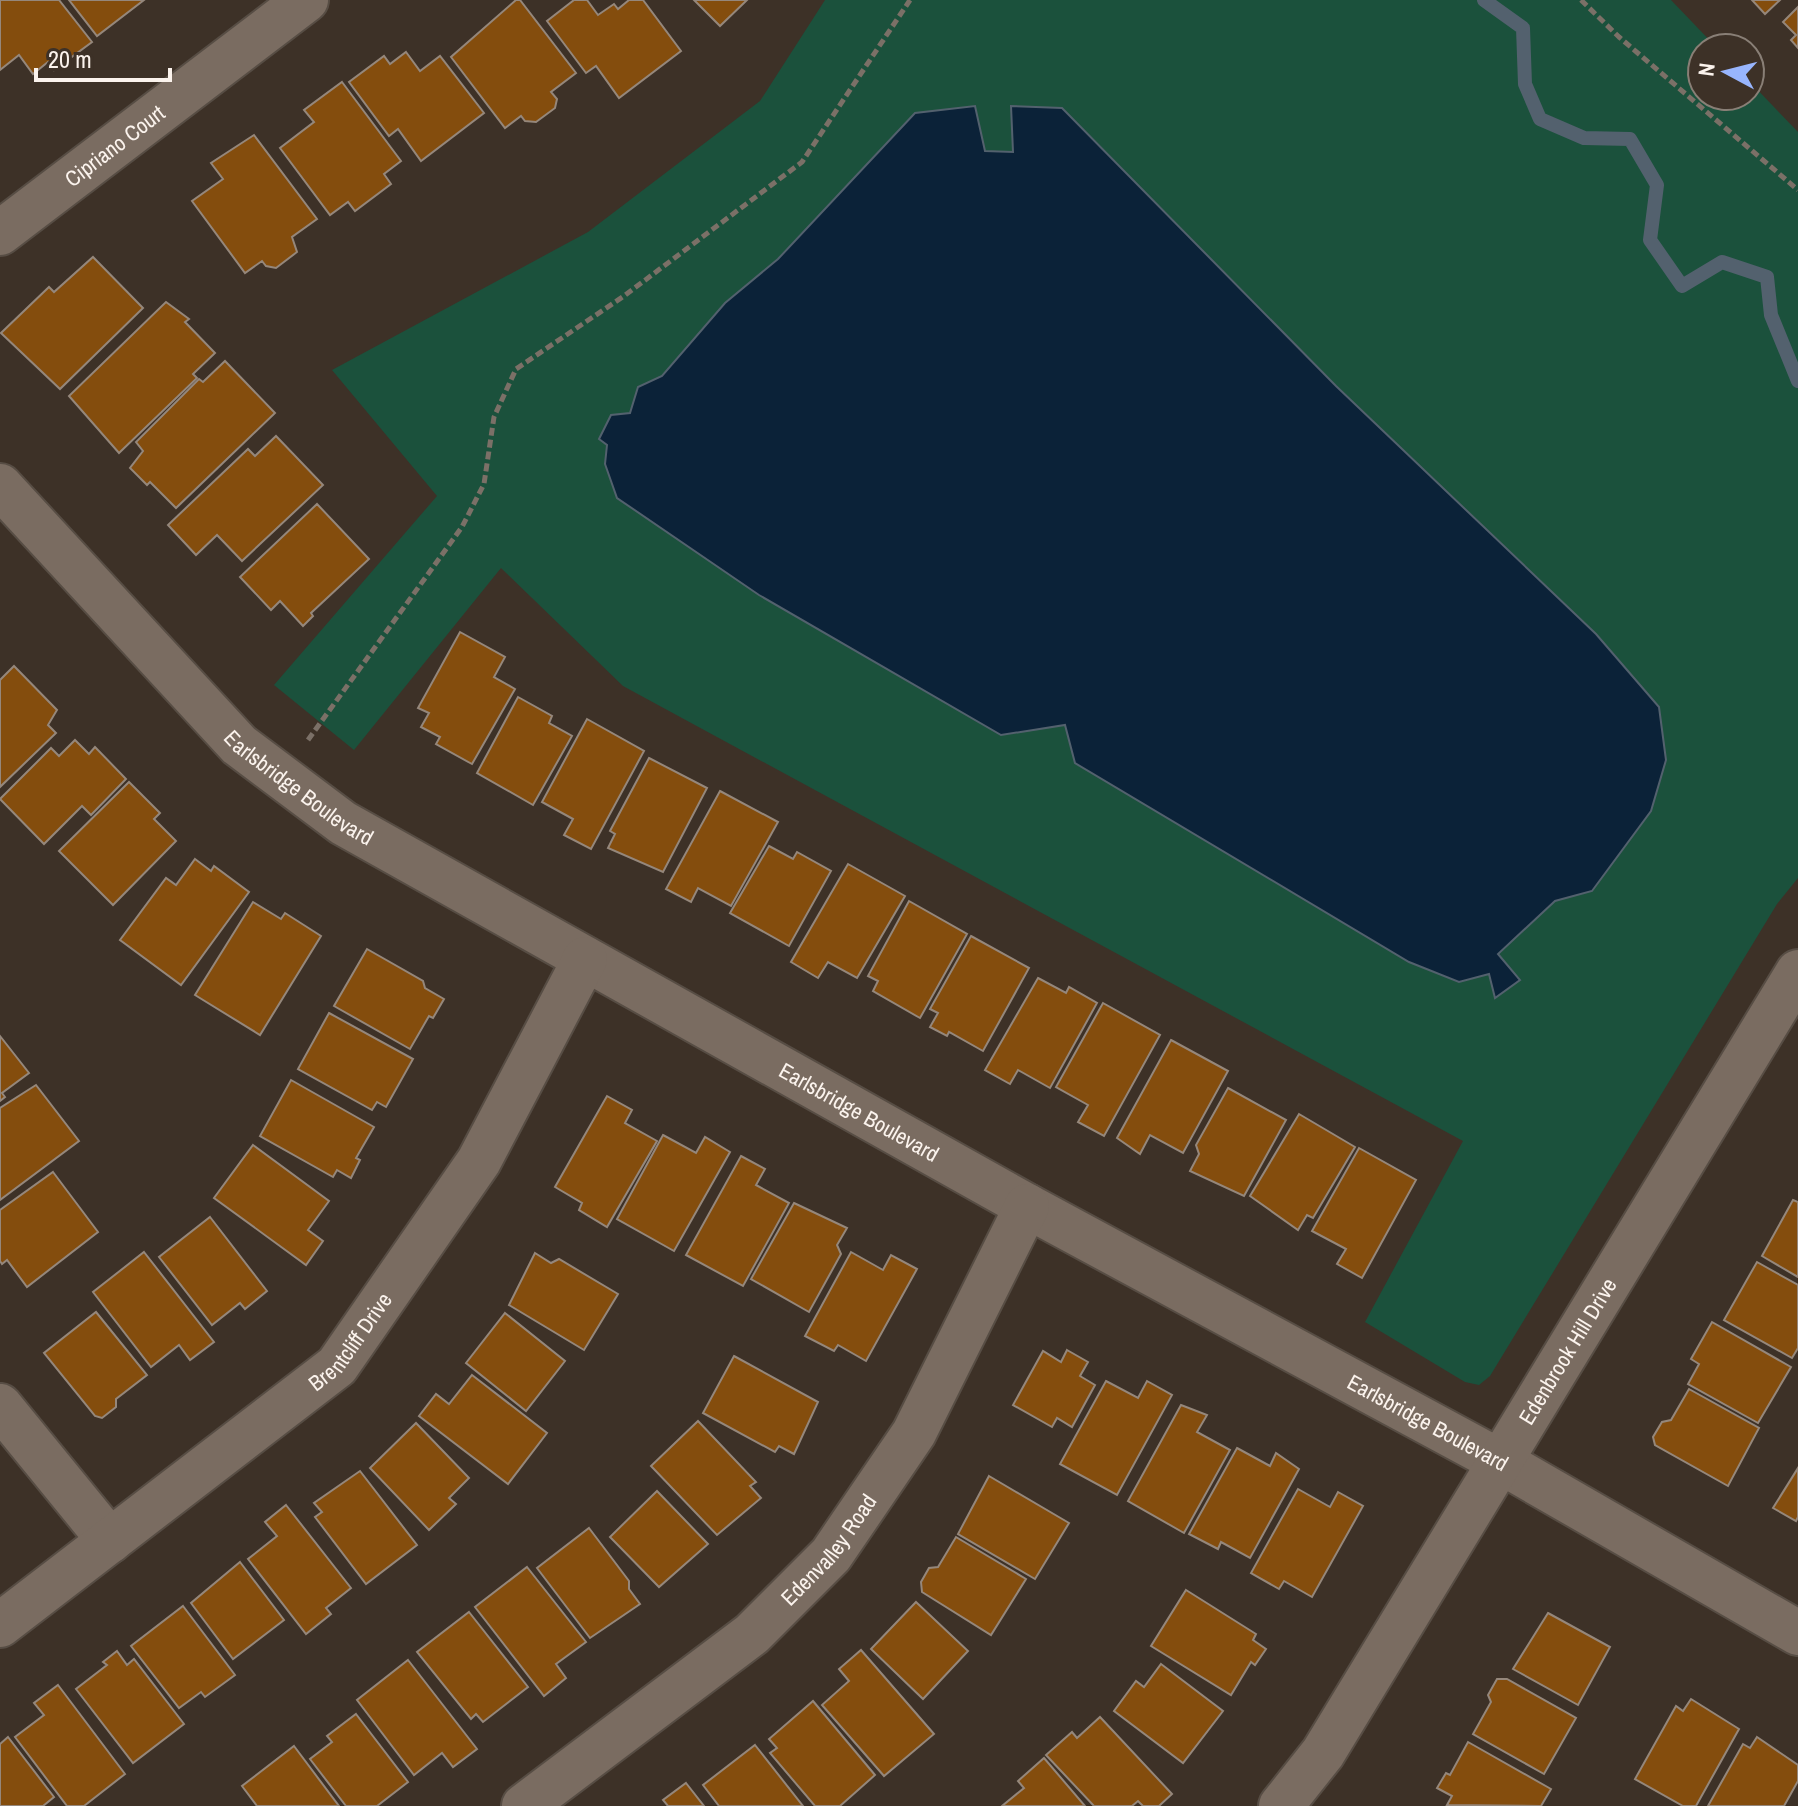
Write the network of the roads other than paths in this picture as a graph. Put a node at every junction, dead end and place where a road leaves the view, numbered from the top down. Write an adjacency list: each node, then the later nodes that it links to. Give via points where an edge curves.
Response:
1 (306, 0): 2 (street, Cipriano Court)
2 (0, 233)
3 (0, 486): 4 (street, Earlsbridge Boulevard, via 239,745 343,823)
4 (585, 959): 6 (street, Earlsbridge Boulevard); 9 (street, Brentcliff Drive, via 479,1161 337,1366)
5 (1798, 972): 8 (street, Edenbrook Hill Drive)
6 (1027, 1206): 8 (street, Earlsbridge Boulevard); 12 (street, Edenvalley Road, via 914,1433 831,1555 752,1634)
7 (0, 1406): 9 (street)
8 (1501, 1462): 11 (street, Earlsbridge Boulevard); 13 (street, Edenbrook Hill Drive, via 1323,1753)
9 (110, 1541): 10 (street, Brentcliff Drive)
10 (0, 1625)
11 (1798, 1633)
12 (524, 1806)
13 (1281, 1806)

